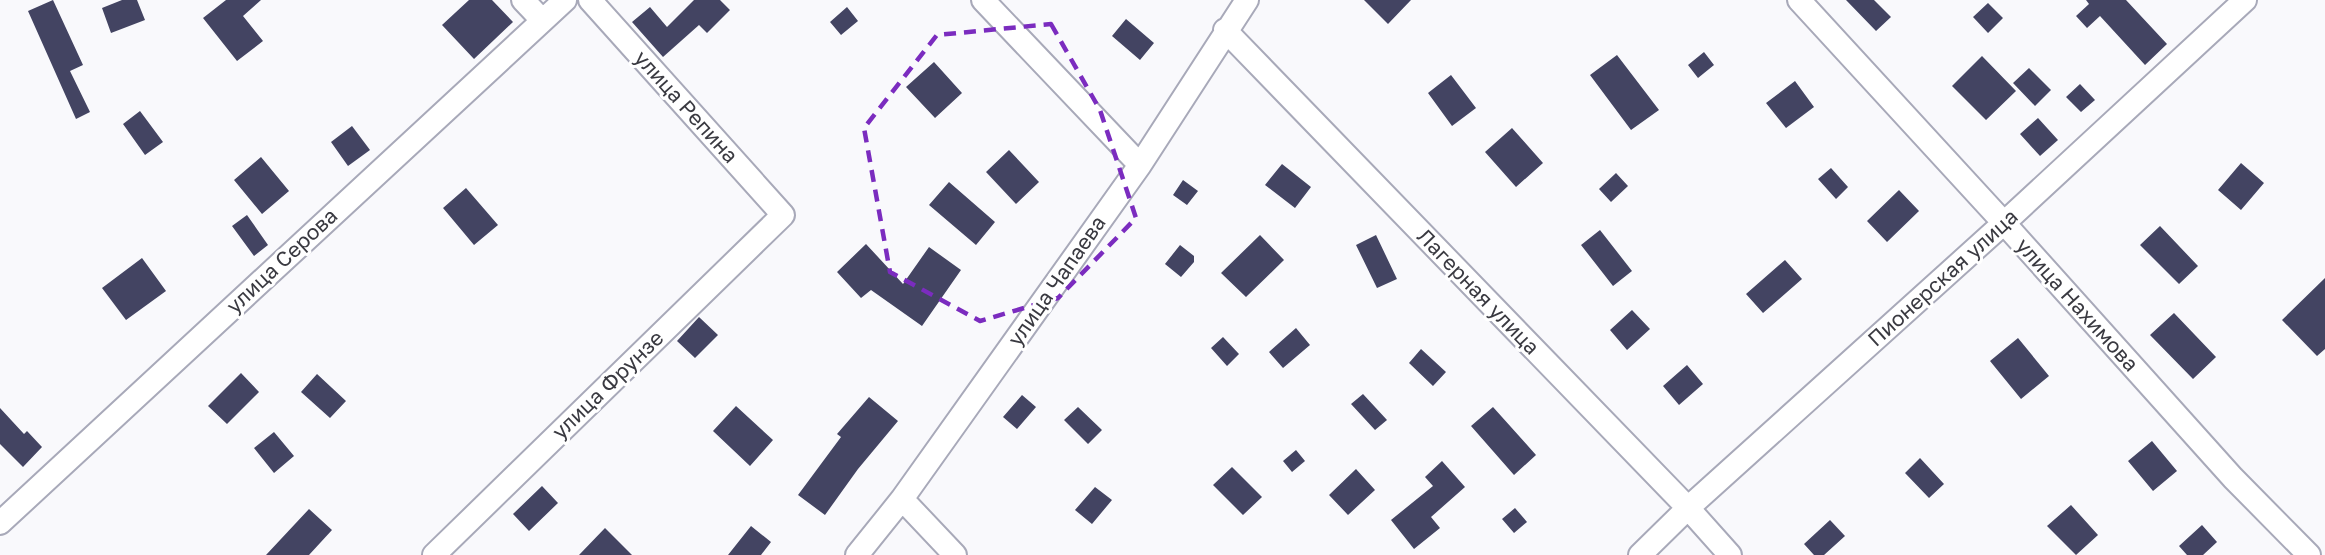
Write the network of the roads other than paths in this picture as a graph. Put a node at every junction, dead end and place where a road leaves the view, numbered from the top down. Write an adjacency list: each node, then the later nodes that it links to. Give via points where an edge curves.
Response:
1 (523, 0): 8 (street)
2 (565, 0): 8 (street, улица Серова)
3 (590, 0): 11 (street, улица Репина)
4 (983, 0): 10 (street)
5 (1246, 0): 9 (street, улица Чапаева)
6 (1799, 0): 12 (street, улица Нахимова)
7 (2245, 0): 12 (street, Пионерская улица)
8 (542, 20): 15 (street, улица Серова)
9 (1225, 30): 10 (street, улица Чапаева); 14 (street, Лагерная улица)
10 (1140, 165): 13 (street, улица Чапаева)
11 (783, 215): 16 (street, улица Фрунзе)
12 (2004, 223): 14 (street, Пионерская улица); 21 (street, улица Нахимова, via 2233,478)
13 (902, 499): 17 (street, улица Чапаева); 18 (street)
14 (1688, 508): 19 (street, Пионерская улица); 20 (street, Лагерная улица)
15 (0, 522)
16 (434, 555)
17 (857, 555)
18 (955, 555)
19 (1640, 555)
20 (1730, 555)
21 (2309, 555)

